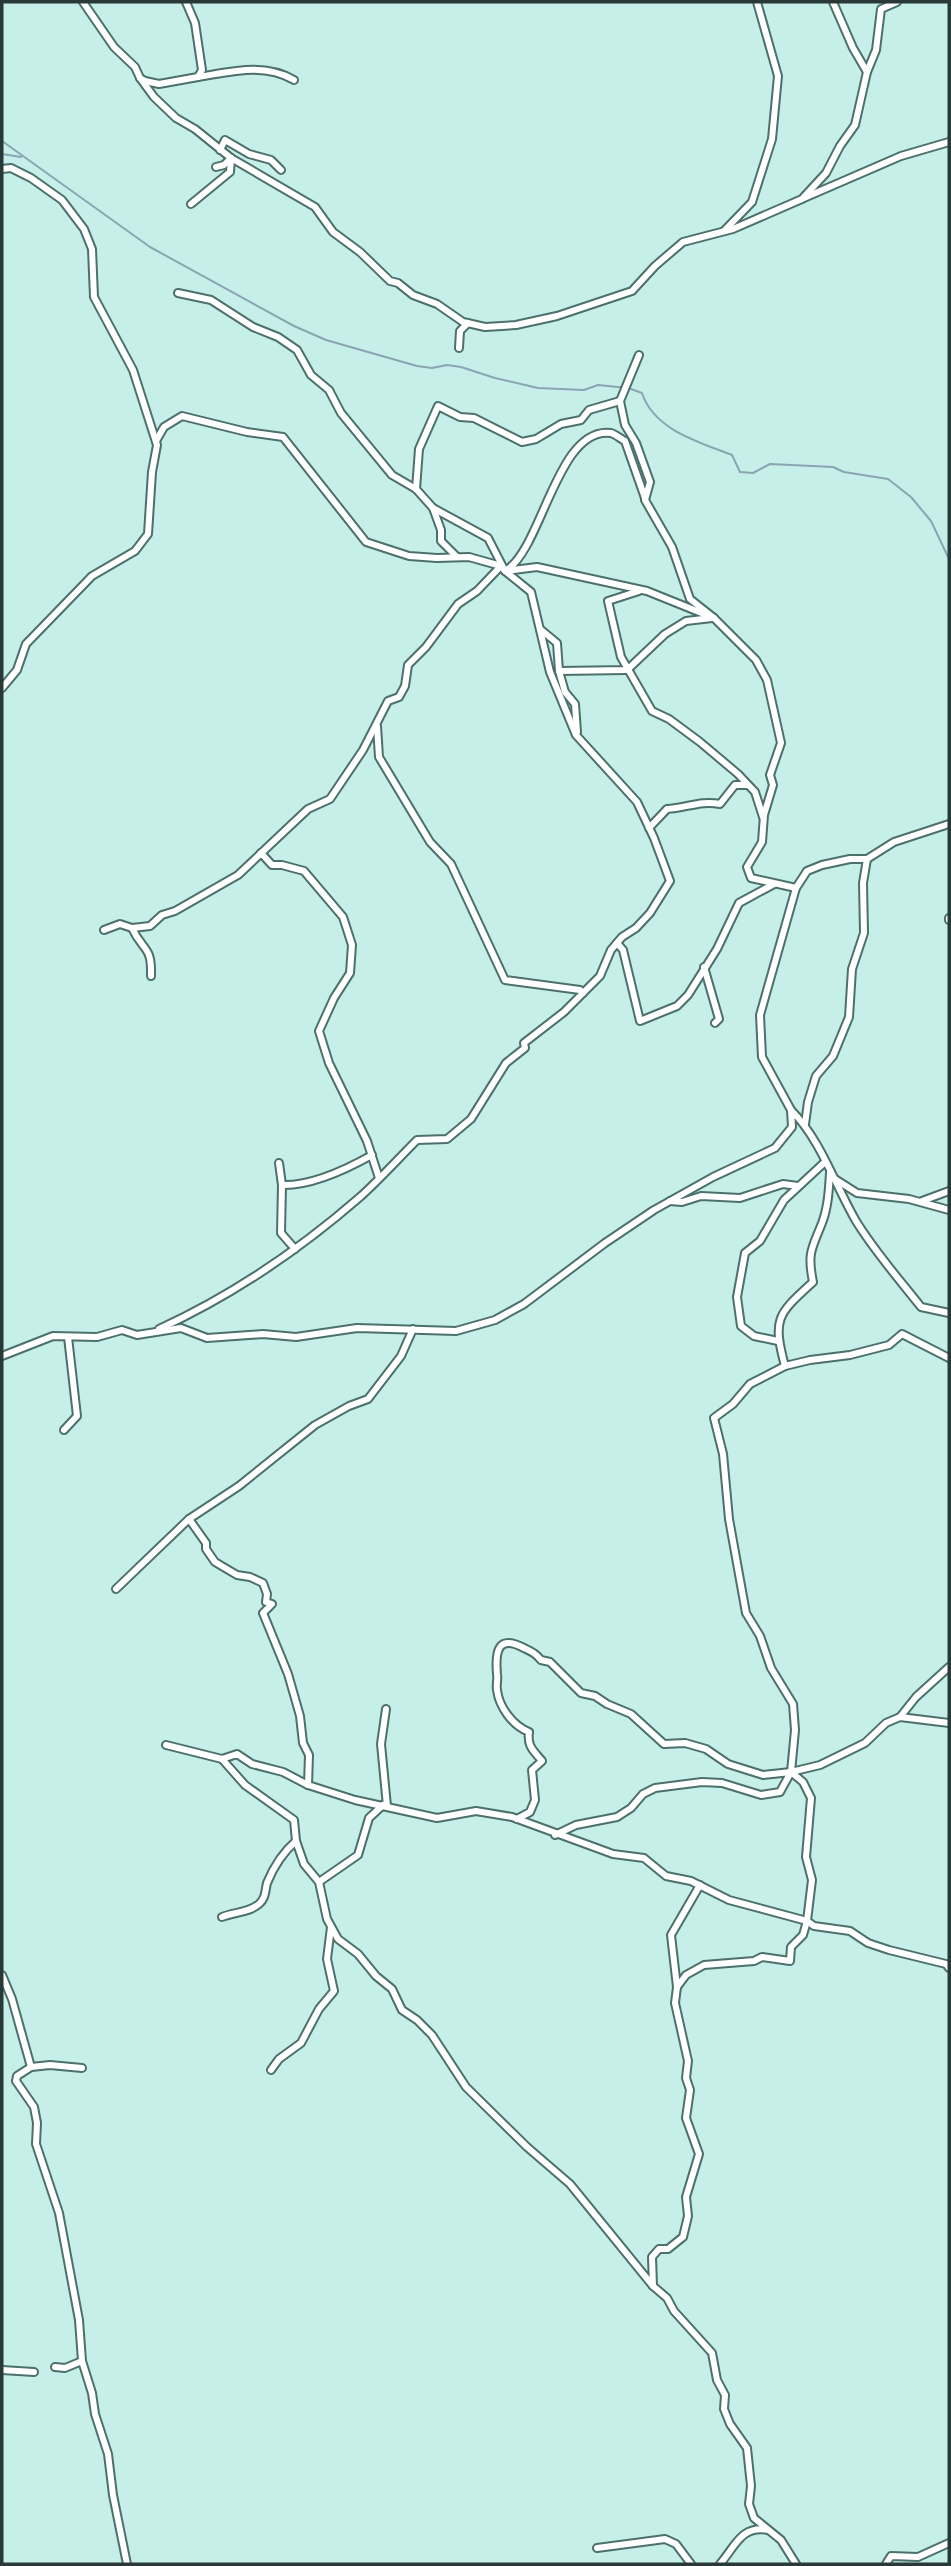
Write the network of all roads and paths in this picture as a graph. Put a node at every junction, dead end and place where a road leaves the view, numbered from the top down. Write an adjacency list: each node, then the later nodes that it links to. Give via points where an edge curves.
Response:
1 (83, 2): 8 (street)
2 (186, 2): 7 (street, via 199,45 202,70)
3 (757, 2): 18 (street, via 778,76 772,139 752,202)
4 (833, 2): 6 (street)
5 (897, 2): 6 (street, via 881,9 876,50)
6 (867, 72): 16 (street, via 855,125 827,173)
7 (198, 77): 8 (street, via 159,84); 9 (street, via 246,69 282,73)
8 (140, 78): 11 (street, via 176,118)
9 (294, 80)
10 (949, 142): 16 (street, via 901,156)
11 (220, 150): 12 (street); 15 (street, via 225,140 271,160)
12 (231, 158): 13 (street); 17 (street, via 230,172); 20 (street, via 315,207 333,232 390,281)
13 (216, 167)
14 (2, 169): 24 (street, via 11,168 32,178 62,200 83,229 92,249 94,298 133,370)
15 (281, 170)
16 (802, 199): 18 (street)
17 (191, 204)
18 (723, 232): 20 (street, via 683,242 632,291 516,325)
19 (178, 293): 25 (street, via 211,300 297,351 310,375 329,390 341,413 393,475)
20 (468, 323): 21 (street, via 460,331)
21 (459, 348)
22 (639, 355): 23 (street)
23 (620, 401): 25 (street, via 589,410 582,419 522,442 438,406 419,449); 26 (street, via 625,425 650,482)
24 (156, 441): 28 (street, via 164,427 182,416 283,437 366,542 409,556); 35 (street, via 148,534 135,551 92,576 26,644 17,670)
25 (416, 489): 27 (street)
26 (645, 500): 29 (street, via 625,441 611,433 591,436 573,452 525,551 515,564); 31 (street, via 672,547 690,599)
27 (433, 508): 28 (street, via 442,541); 29 (street, via 488,538)
28 (457, 557): 29 (street)
29 (503, 569): 30 (street, via 537,566); 32 (street, via 531,592); 36 (street, via 458,604 408,666 400,696 388,701)
30 (642, 590): 31 (street); 33 (street, via 608,601)
31 (714, 618): 33 (street, via 686,621); 39 (street, via 756,660 775,710 781,743 770,775 773,785)
32 (540, 628): 34 (street, via 557,643); 37 (street, via 550,672)
33 (627, 670): 34 (street); 38 (street, via 652,711 700,742)
34 (559, 671): 37 (street, via 565,692 575,704)
35 (2, 688)
36 (376, 720): 42 (street, via 363,750 330,799 308,810); 51 (street, via 379,757 430,842 452,864 505,981)
37 (577, 736): 41 (street, via 637,802)
38 (749, 786): 39 (street); 41 (street, via 735,785 720,804 700,802 689,808 667,809)
39 (764, 819): 44 (street, via 762,842 747,867 751,878)
40 (949, 824): 43 (street, via 894,842)
41 (649, 828): 48 (street, via 670,881 650,913)
42 (261, 853): 46 (street, via 238,875 162,915 150,926); 55 (street, via 271,865 304,871 343,917 352,945 350,973 319,1031)
43 (867, 859): 45 (street, via 807,871); 54 (street, via 863,933 852,969 849,1017 833,1056 816,1076)
44 (776, 883): 45 (street); 49 (street, via 739,903)
45 (796, 888): 53 (street, via 760,1015 762,1057)
46 (132, 928): 47 (street, via 120,924); 50 (street, via 147,948)
47 (104, 930)
48 (617, 943): 49 (street, via 623,950 640,1021 677,1006); 51 (street, via 600,976)
49 (704, 967): 52 (street, via 719,1019)
50 (151, 976)
51 (583, 993): 59 (street, via 506,1063 471,1119 447,1139 417,1140)
52 (715, 1023)
53 (791, 1110): 54 (street); 63 (street, via 792,1127 775,1148)
54 (805, 1124): 56 (street)
55 (372, 1155): 59 (street); 60 (street, via 340,1170)
56 (825, 1162): 58 (street); 61 (street)
57 (279, 1163): 60 (street)
58 (832, 1175): 64 (street, via 857,1193); 67 (street, via 857,1222 921,1307); 71 (street, via 823,1222 813,1241 813,1282 782,1312)
59 (379, 1178): 66 (street)
60 (282, 1185): 66 (street, via 281,1233)
61 (798, 1186): 63 (street, via 783,1184 740,1198 701,1196); 71 (street, via 784,1200 760,1241 745,1253 737,1297 741,1326 754,1336)
62 (949, 1191): 64 (street)
63 (670, 1201): 69 (street, via 495,1320 456,1331)
64 (917, 1203): 65 (street)
65 (949, 1210)
66 (295, 1249): 68 (street, via 228,1294)
67 (949, 1313)
68 (159, 1329): 69 (street, via 181,1328 207,1338); 70 (street, via 137,1335 122,1330 97,1337)
69 (413, 1329): 76 (street, via 401,1356 368,1399 315,1425)
70 (68, 1337): 72 (street, via 53,1336); 75 (street, via 77,1416)
71 (778, 1341): 74 (street)
72 (2, 1356)
73 (949, 1358): 74 (street, via 902,1334 889,1345)
74 (785, 1366): 84 (street, via 750,1384 715,1418 746,1613 793,1704)
75 (64, 1430)
76 (189, 1519): 77 (street); 85 (street, via 215,1562 263,1583 266,1602 272,1604 263,1613 288,1674 309,1755)
77 (116, 1589)
78 (949, 1667): 80 (street)
79 (386, 1709): 86 (street, via 381,1744)
80 (900, 1717): 81 (street); 84 (street, via 886,1723 865,1743 820,1765)
81 (949, 1723)
82 (166, 1745): 83 (street)
83 (222, 1759): 85 (street, via 237,1754); 89 (street, via 245,1785 294,1820)
84 (791, 1772): 87 (street, via 763,1775 728,1764 706,1749 664,1744 631,1714 581,1693 534,1651 505,1643 495,1659 501,1704 520,1729 529,1732 531,1749 542,1760 532,1770 535,1800 530,1812); 88 (street, via 780,1792 761,1795 722,1783 655,1788 617,1818 576,1825); 93 (street, via 811,1798 806,1857 812,1880)
85 (308, 1785): 86 (street)
86 (385, 1806): 87 (street, via 437,1818 476,1811); 90 (street, via 369,1818 358,1855)
87 (517, 1819): 88 (street)
88 (555, 1835): 91 (street, via 612,1854 644,1858 666,1876)
89 (296, 1842): 90 (street, via 304,1864); 92 (street, via 282,1853 258,1905)
90 (319, 1882): 94 (street)
91 (700, 1885): 93 (street, via 729,1900); 97 (street, via 671,1935)
92 (222, 1917)
93 (807, 1920): 95 (street); 97 (street, via 803,1936 791,1947 790,1961 762,1957 704,1965 686,1975)
94 (331, 1927): 100 (street, via 327,1959 334,1991 301,2043); 101 (street, via 338,1940 392,1989 402,2010 432,2035 466,2087 570,2184)
95 (949, 1968)
96 (2, 1975): 98 (street)
97 (677, 1987): 101 (street, via 675,2003 690,2090 686,2118 699,2154 686,2197 683,2237 652,2257)
98 (31, 2067): 99 (street); 102 (street, via 16,2081 34,2107 36,2144 59,2214 75,2297)
99 (82, 2068)
100 (271, 2070)
101 (653, 2286): 106 (street, via 712,2353 724,2409 747,2448 749,2504 754,2518)
102 (82, 2361): 103 (street); 110 (street, via 108,2454)
103 (55, 2367)
104 (2, 2370): 105 (street)
105 (34, 2372)
106 (768, 2530): 112 (street, via 745,2532); 113 (street, via 781,2540)
107 (949, 2543): 109 (street, via 918,2557 893,2556)
108 (597, 2548): 111 (street, via 665,2539 676,2544)
109 (889, 2562)
110 (127, 2564)
111 (691, 2564)
112 (720, 2564)
113 (796, 2564)

